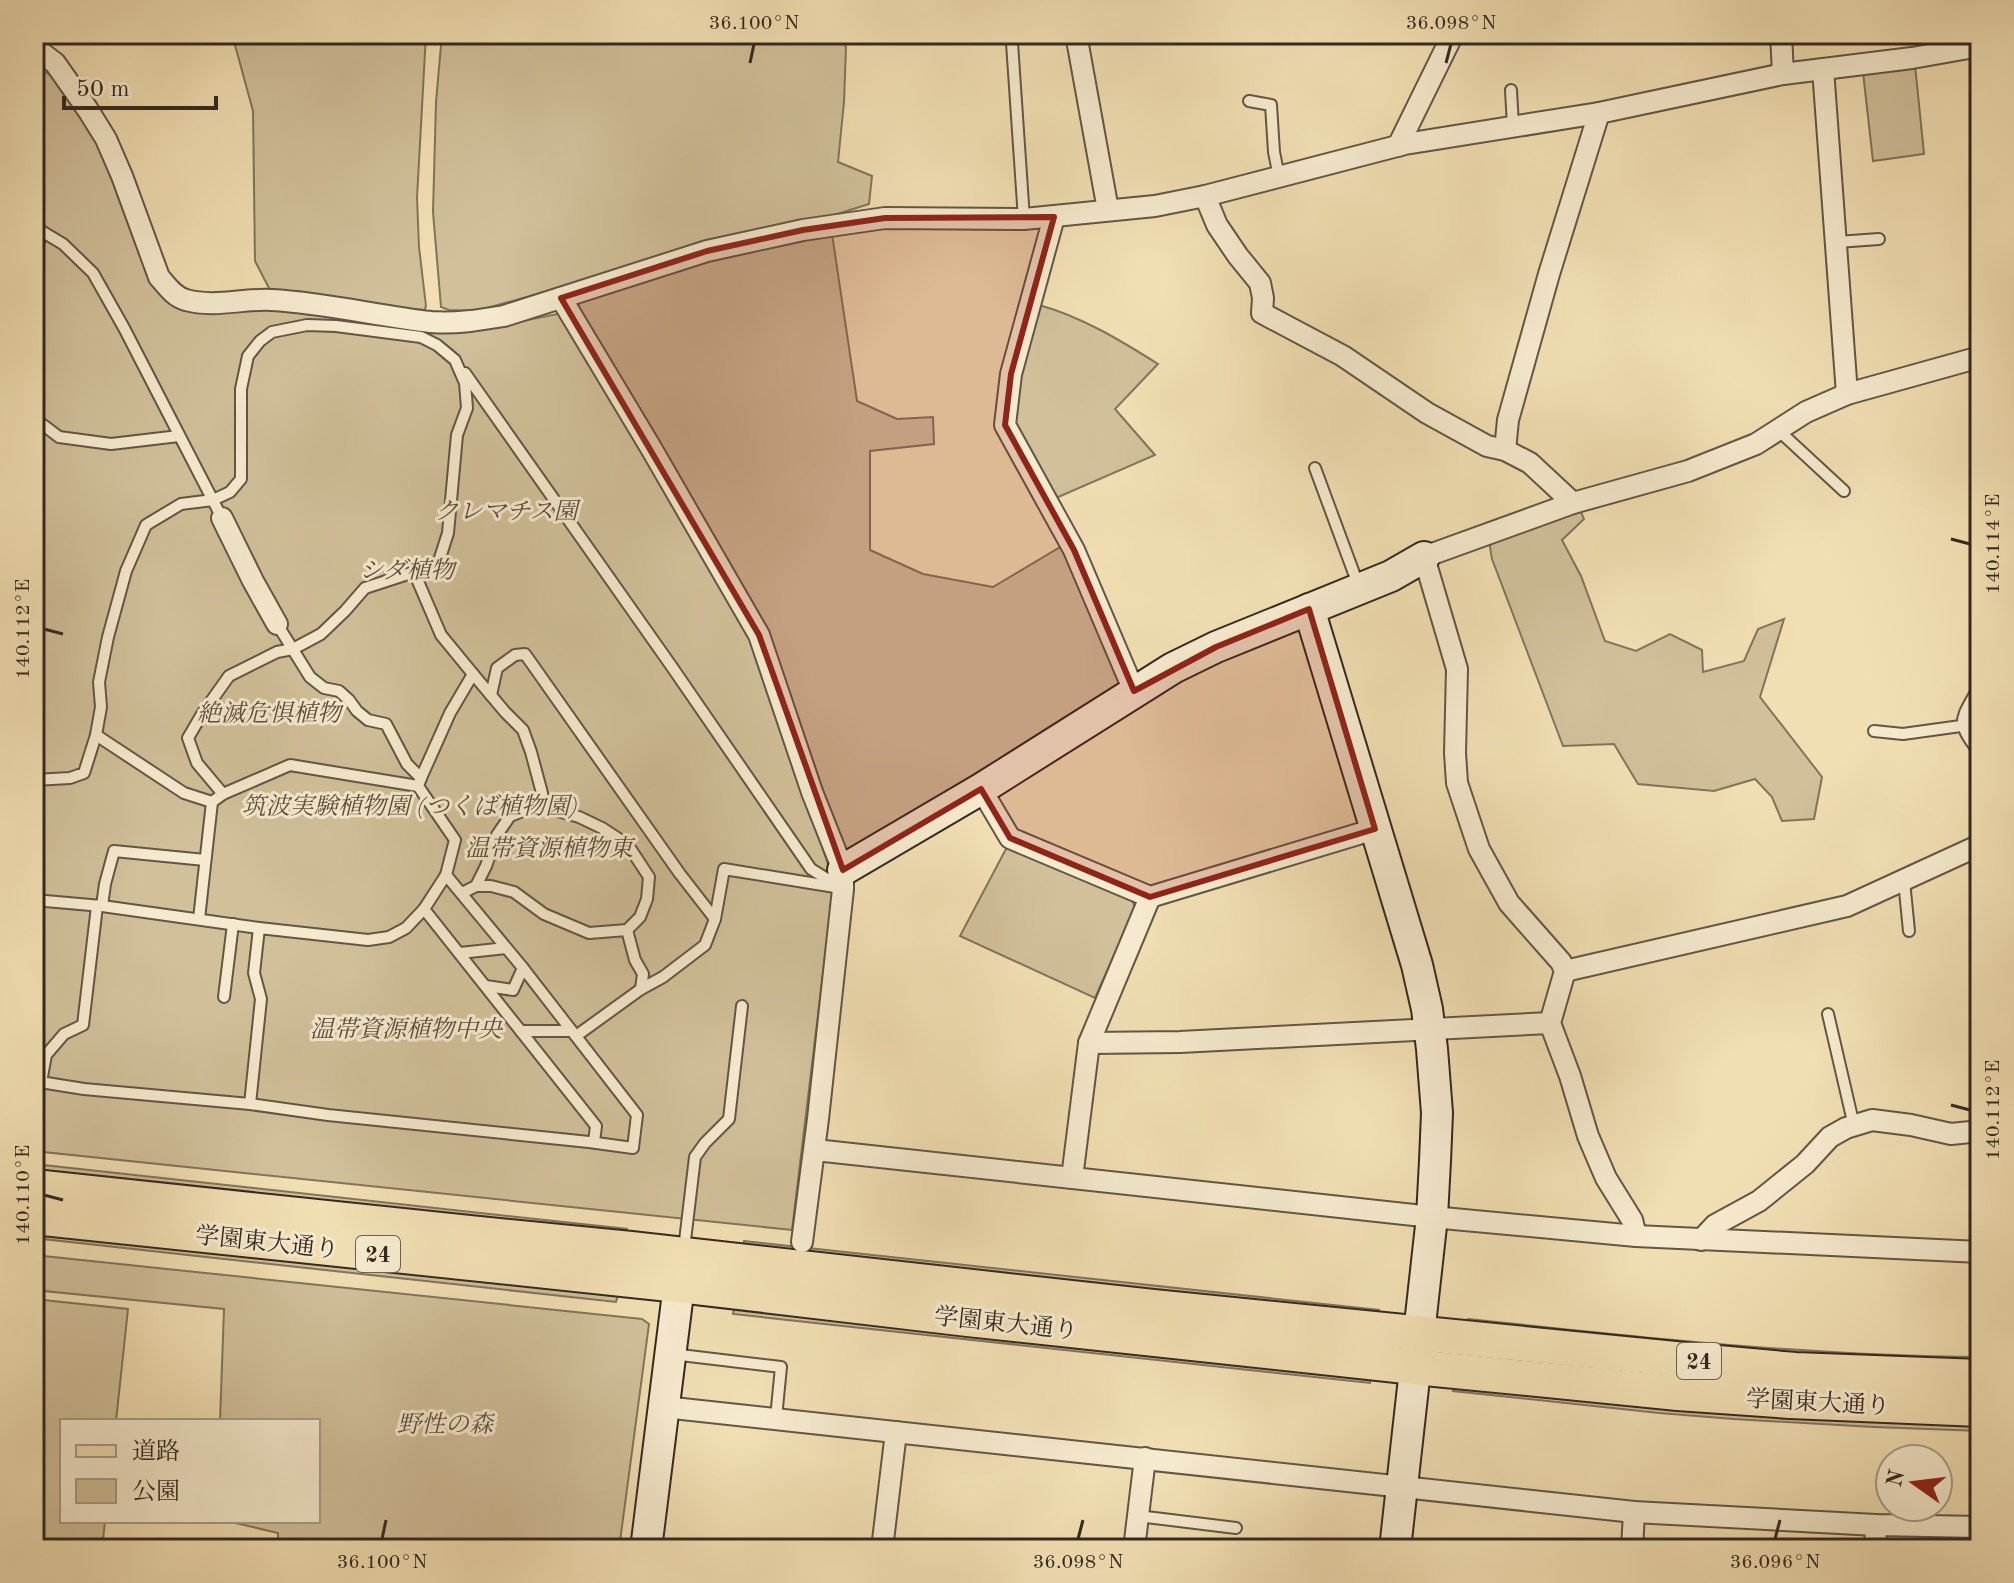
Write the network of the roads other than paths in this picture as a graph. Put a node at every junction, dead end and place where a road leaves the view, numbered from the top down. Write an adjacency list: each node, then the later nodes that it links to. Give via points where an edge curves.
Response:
1 (1076, 34): 16 (street)
2 (1453, 34): 13 (street)
3 (1781, 34): 8 (street)
4 (1012, 43): 18 (lane)
5 (1980, 46): 7 (street)
6 (34, 47): 23 (street, via 55,63 106,139 159,277 182,299 203,304 293,301 433,322 471,322)
7 (1823, 69): 8 (street); 21 (street)
8 (1783, 74): 11 (street)
9 (1511, 90): 12 (lane)
10 (1249, 101): 14 (lane, via 1271,105)
11 (1599, 113): 12 (street); 30 (street, via 1508,420)
12 (1513, 126): 13 (street)
13 (1398, 146): 14 (street)
14 (1279, 177): 15 (street)
15 (1205, 196): 16 (street); 30 (street, via 1217,225 1260,283 1262,313 1343,356 1427,413 1487,446)
16 (1108, 210): 17 (street)
17 (1054, 217): 18 (street); 42 (street, via 1011,374 1005,425 1074,550)
18 (1024, 219): 23 (street, via 885,218 803,230 707,251)
19 (38, 230): 22 (lane); 29 (lane, via 63,244 93,273)
20 (1879, 239): 21 (lane)
21 (1837, 242): 26 (street)
22 (34, 253)
23 (561, 298): 59 (street, via 759,635)
24 (1980, 357): 26 (street)
25 (455, 360): 34 (lane, via 421,337 307,325 272,332 248,356 241,389 241,479); 36 (lane, via 465,383 467,408 457,435 448,533 439,561); 59 (lane, via 811,869)
26 (1847, 394): 28 (street)
27 (34, 418): 29 (lane, via 59,437 111,444)
28 (1778, 430): 32 (lane); 33 (street, via 1688,471)
29 (179, 436): 34 (lane)
30 (1505, 450): 33 (street, via 1530,463)
31 (1315, 468): 37 (lane)
32 (1844, 491)
33 (1573, 503): 35 (street)
34 (218, 509): 39 (street); 47 (lane, via 181,504 146,525 126,571 108,637)
35 (1424, 557): 37 (street); 76 (street, via 1457,669 1457,783 1479,849 1509,903)
36 (414, 572): 40 (lane, via 365,588 321,634); 41 (lane, via 441,635)
37 (1359, 589): 38 (street)
38 (1309, 609): 42 (street, via 1216,647); 55 (street)
39 (277, 624): 40 (lane)
40 (293, 649): 50 (lane, via 310,677 339,691 368,720 386,724); 52 (lane, via 229,676 188,738 197,763)
41 (473, 674): 43 (lane); 50 (lane)
42 (1134, 691): 51 (street)
43 (491, 695): 53 (lane, via 523,730); 68 (lane, via 497,668 525,654)
44 (1980, 695): 45 (street)
45 (1968, 725): 46 (lane, via 1903,734); 48 (street)
46 (1874, 731)
47 (96, 735): 49 (lane, via 84,773); 54 (lane, via 184,793)
48 (1980, 745)
49 (34, 780)
50 (420, 782): 52 (lane, via 290,765); 58 (lane, via 455,840)
51 (981, 789): 59 (street); 63 (street, via 1010,838)
52 (223, 794): 54 (lane)
53 (545, 801): 61 (lane, via 510,816); 71 (lane, via 628,845 649,877 640,917)
54 (212, 802): 57 (lane)
55 (1375, 829): 63 (street); 83 (street, via 1417,965)
56 (1980, 845): 60 (street)
57 (205, 860): 65 (lane, via 114,851); 67 (lane)
58 (446, 875): 62 (lane); 66 (lane)
59 (843, 880): 68 (lane, via 724,869); 92 (street)
60 (1904, 881): 72 (lane); 76 (street, via 1847,906)
61 (476, 886): 62 (lane); 71 (lane, via 514,892 544,914 589,933)
62 (462, 893): 73 (lane)
63 (1150, 897): 86 (street)
64 (34, 900): 65 (lane)
65 (100, 906): 67 (lane); 87 (lane, via 83,1025 64,1034 46,1055)
66 (424, 909): 70 (lane, via 406,928 368,940); 74 (lane)
67 (199, 919): 69 (lane)
68 (715, 919): 78 (lane, via 705,945)
69 (233, 924): 70 (lane); 79 (lane)
70 (259, 928): 88 (lane, via 254,973 261,999)
71 (627, 930): 78 (lane, via 643,974)
72 (1909, 931)
73 (506, 948): 74 (lane); 75 (lane)
74 (460, 953): 77 (lane)
75 (523, 968): 77 (lane, via 513,990); 85 (lane)
76 (1565, 971): 82 (street)
77 (486, 986): 84 (lane)
78 (641, 989): 85 (lane)
79 (224, 997)
80 (742, 1006): 101 (lane, via 729,1119 695,1157)
81 (1828, 1014): 89 (lane)
82 (1550, 1023): 83 (street); 97 (street, via 1588,1136)
83 (1430, 1029): 86 (street); 96 (street, via 1437,1113)
84 (521, 1031): 85 (lane); 91 (lane, via 596,1126)
85 (574, 1034): 91 (lane, via 637,1115 633,1148)
86 (1089, 1043): 93 (street)
87 (37, 1082): 88 (lane)
88 (250, 1104): 91 (lane)
89 (1854, 1126): 90 (street, via 1872,1120 1951,1134); 98 (street, via 1830,1137 1781,1184 1715,1225)
90 (1980, 1131)
91 (594, 1142)
92 (815, 1150): 93 (street); 99 (street)
93 (1072, 1178): 96 (street)
94 (34, 1187): 101 (main road, 学園東大通り / 24)
95 (34, 1217): 101 (main road, 学園東大通り / 24)
96 (1432, 1217): 97 (street); 102 (street)
97 (1636, 1236): 98 (street)
98 (1701, 1240): 100 (street)
99 (802, 1242)
100 (1980, 1252)
101 (681, 1270): 102 (main road, 学園東大通り / 24); 103 (street); 104 (main road, 学園東大通り / 24, via 968,1319)
102 (1418, 1333): 104 (street); 105 (main road, 学園東大通り / 24, via 1795,1370)
103 (670, 1354): 106 (street); 108 (lane, via 781,1367)
104 (1415, 1367): 107 (main road, 学園東大通り / 24, via 1678,1393); 111 (street)
105 (1980, 1377)
106 (664, 1407): 108 (street); 117 (street)
107 (1980, 1409)
108 (776, 1418): 109 (street)
109 (896, 1432): 110 (street); 118 (street)
110 (1145, 1458): 111 (street); 113 (street)
111 (1401, 1486): 112 (street); 120 (street)
112 (1634, 1512): 114 (street); 121 (street)
113 (1138, 1516): 116 (lane); 119 (street)
114 (1876, 1525): 115 (street); 122 (street)
115 (1980, 1527)
116 (1236, 1528)
117 (646, 1549)
118 (882, 1549)
119 (1134, 1549)
120 (1395, 1549)
121 (1632, 1549)
122 (1875, 1549)

